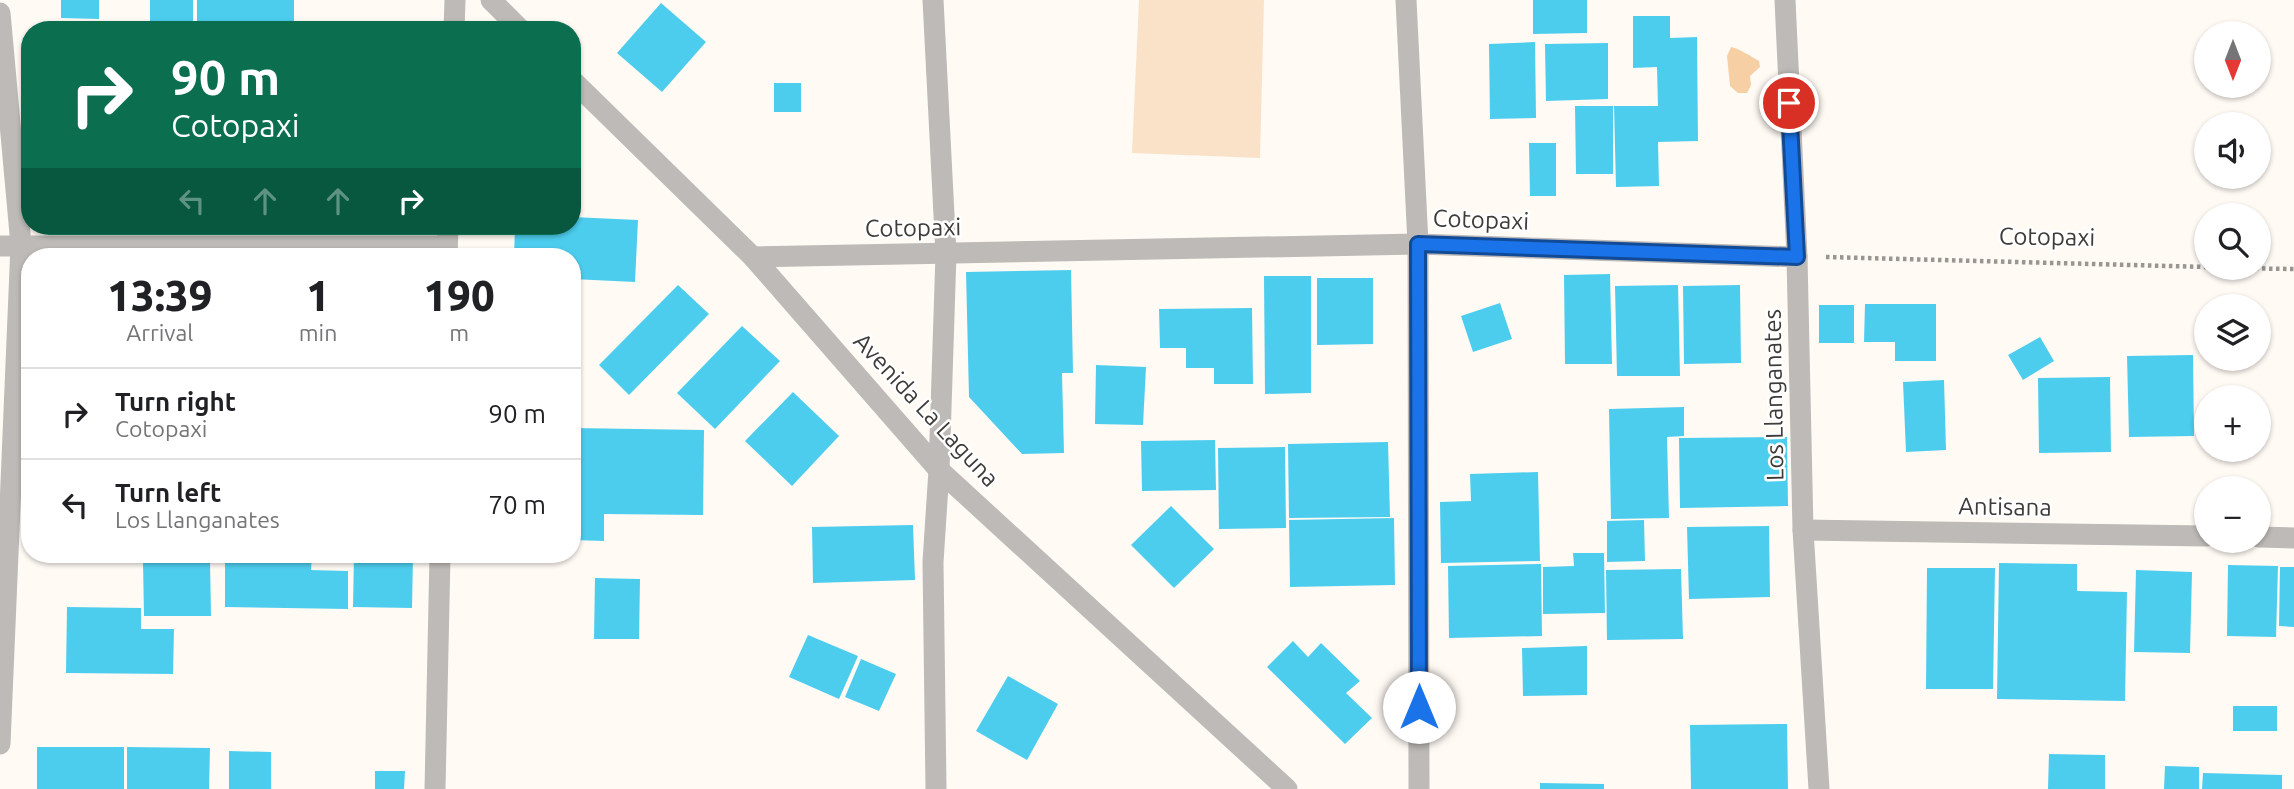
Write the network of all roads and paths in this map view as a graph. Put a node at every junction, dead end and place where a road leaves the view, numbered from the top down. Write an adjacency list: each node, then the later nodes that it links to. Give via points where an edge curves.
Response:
1 (456, 0): 7 (street)
2 (491, 0): 8 (street)
3 (933, 0): 13 (street)
4 (1406, 0): 11 (street)
5 (1785, 0): 15 (street, Los Llanganates)
6 (0, 13): 12 (street)
7 (455, 21)
8 (513, 21)
9 (581, 88): 14 (street, Avenida La Laguna)
10 (447, 243): 12 (street)
11 (1418, 244): 13 (street, Cotopaxi); 15 (street, Cotopaxi); 29 (street)
12 (10, 246): 25 (street)
13 (946, 254): 14 (street, Cotopaxi); 19 (street)
14 (753, 257): 19 (street, Avenida La Laguna)
15 (1797, 257): 16 (path, Cotopaxi); 20 (street, Los Llanganates)
16 (2194, 267)
17 (2271, 269): 18 (path)
18 (2294, 270)
19 (939, 470): 27 (street, via 933,562); 28 (street, Avenida La Laguna)
20 (1803, 530): 21 (street, Antisana); 30 (street, Los Llanganates)
21 (2194, 536)
22 (2271, 537): 23 (street)
23 (2294, 538)
24 (440, 563): 26 (street)
25 (0, 744)
26 (435, 789)
27 (936, 789)
28 (1287, 789)
29 (1419, 789)
30 (1818, 789)

